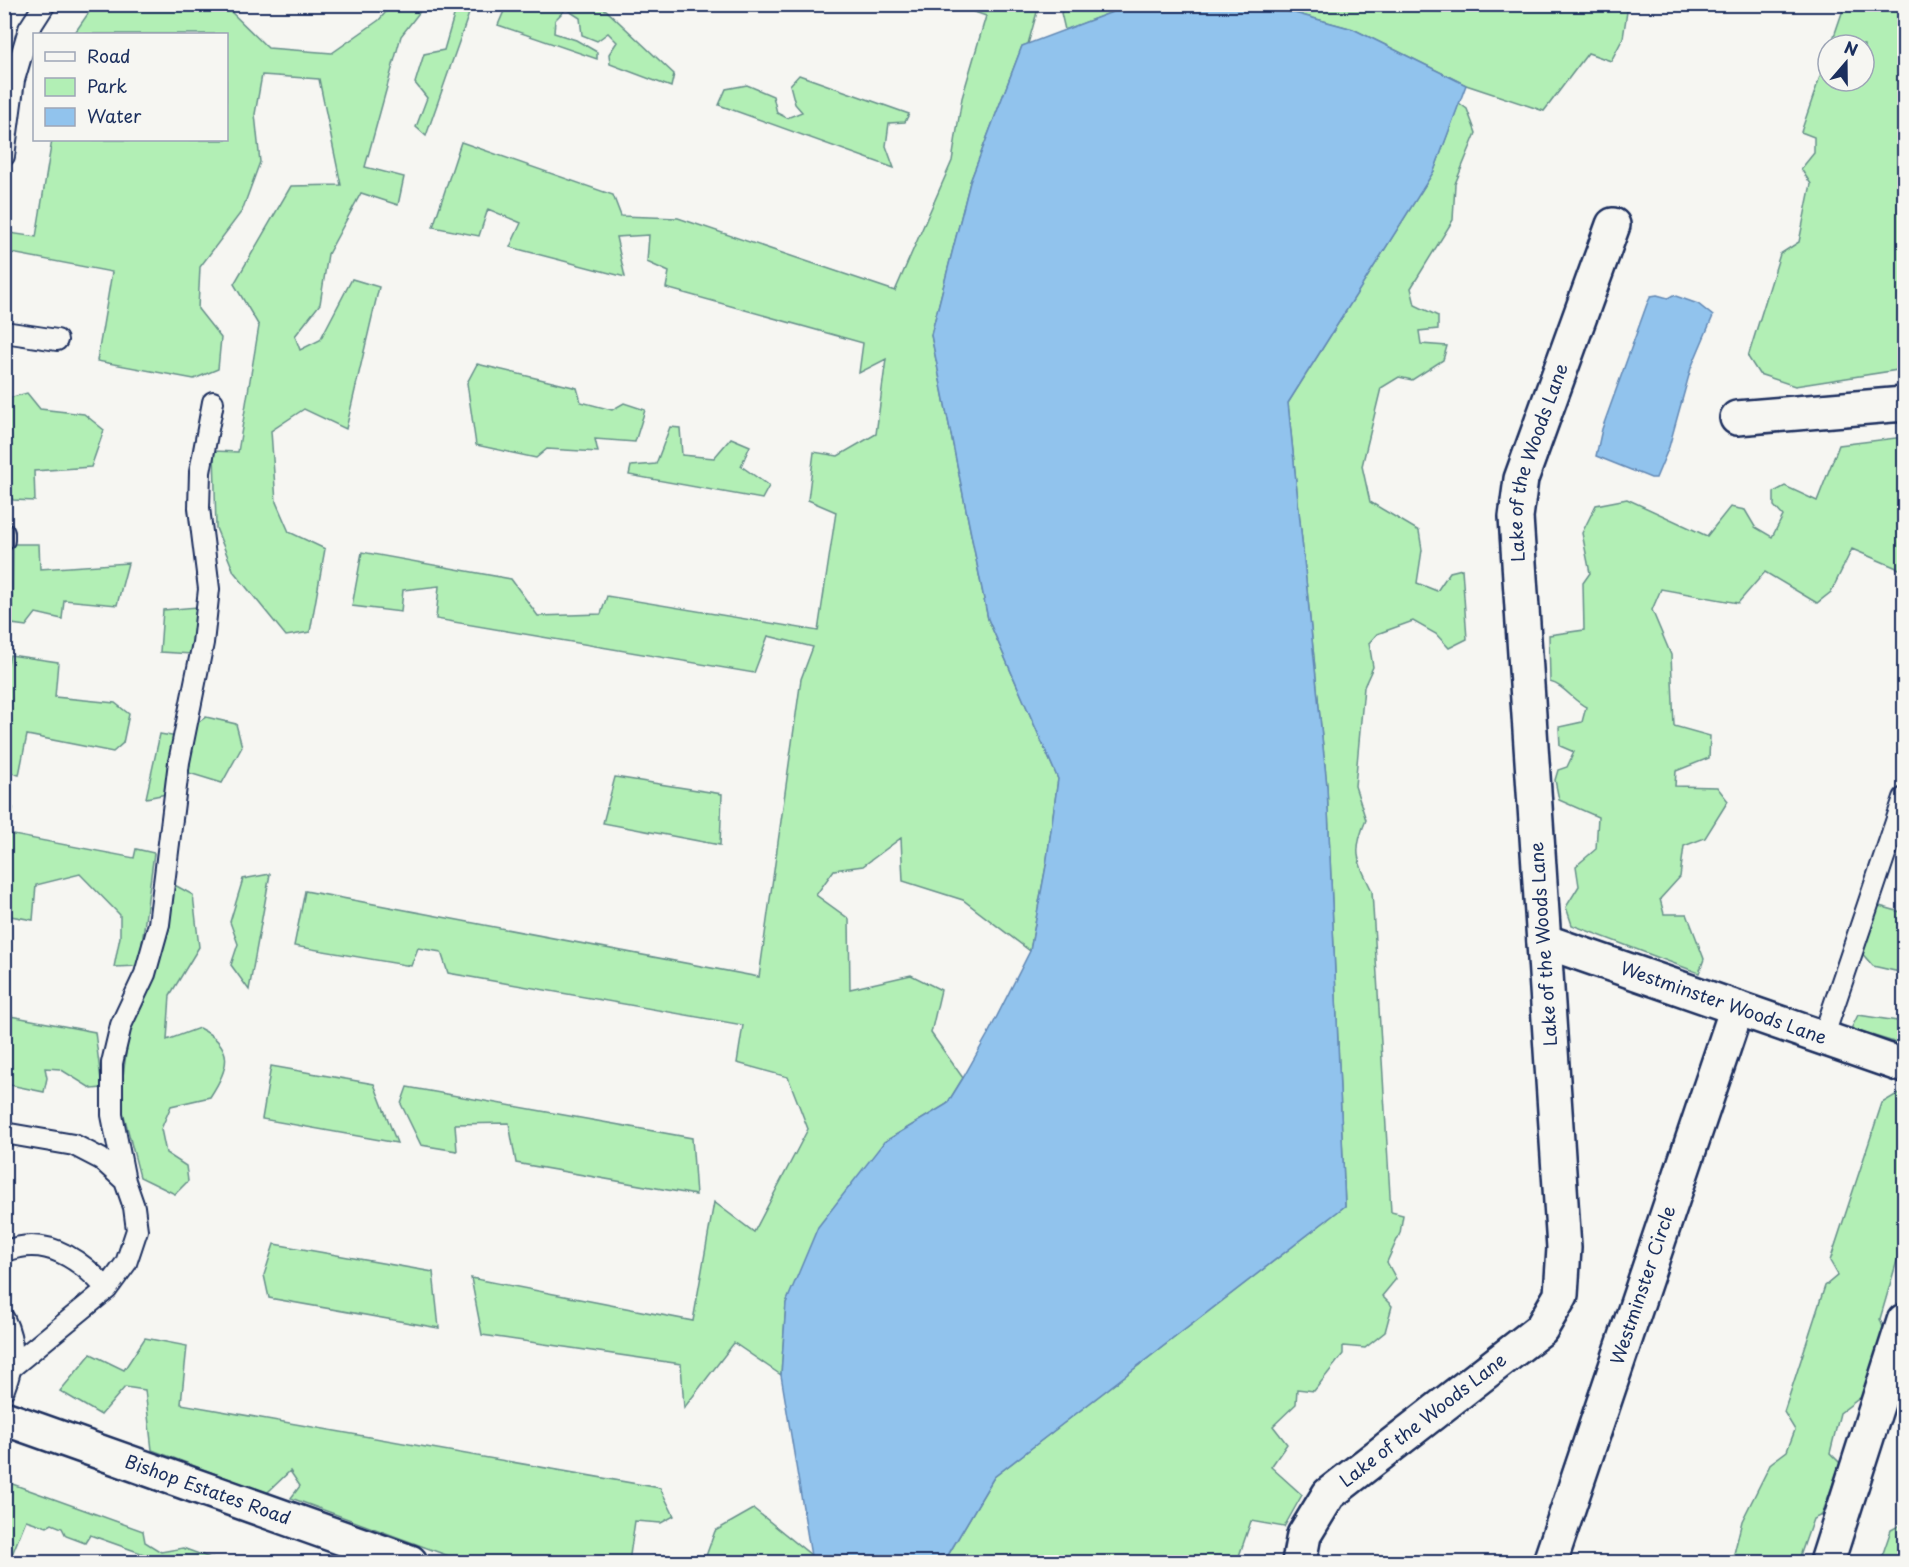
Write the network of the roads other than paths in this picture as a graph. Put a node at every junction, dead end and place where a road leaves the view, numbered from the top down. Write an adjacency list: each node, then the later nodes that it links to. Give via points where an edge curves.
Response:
1 (45, 4): 2 (lane, via 28,29 14,80)
2 (4, 156)
3 (1613, 225): 12 (street, Lake of the Woods Lane, via 1521,479 1516,517)
4 (4, 332): 5 (lane)
5 (57, 340)
6 (213, 402): 17 (lane, via 199,496 209,589 203,643 179,762 159,924 145,974 121,1025 112,1063 112,1115)
7 (1905, 404): 8 (street)
8 (1737, 418)
9 (4, 533): 10 (lane)
10 (4, 540)
11 (1905, 798): 14 (lane)
12 (1544, 941): 13 (street, Westminster Woods Lane); 26 (street, Lake of the Woods Lane, via 1564,1248 1561,1295 1541,1329 1329,1494 1304,1534)
13 (1737, 1008): 14 (street, Westminster Woods Lane); 27 (street, Westminster Circle)
14 (1823, 1038): 15 (street, Westminster Woods Lane)
15 (1905, 1066)
16 (4, 1133): 17 (lane, via 74,1144)
17 (125, 1181): 19 (lane, via 137,1230 126,1263)
18 (4, 1252): 19 (lane, via 39,1246 67,1253)
19 (107, 1289): 22 (lane)
20 (4, 1319): 22 (lane, via 10,1330)
21 (1905, 1321): 28 (street)
22 (13, 1366): 23 (lane)
23 (4, 1389)
24 (4, 1418): 25 (street, Bishop Estates Road)
25 (410, 1563)
26 (1299, 1563)
27 (1550, 1563)
28 (1827, 1563)

